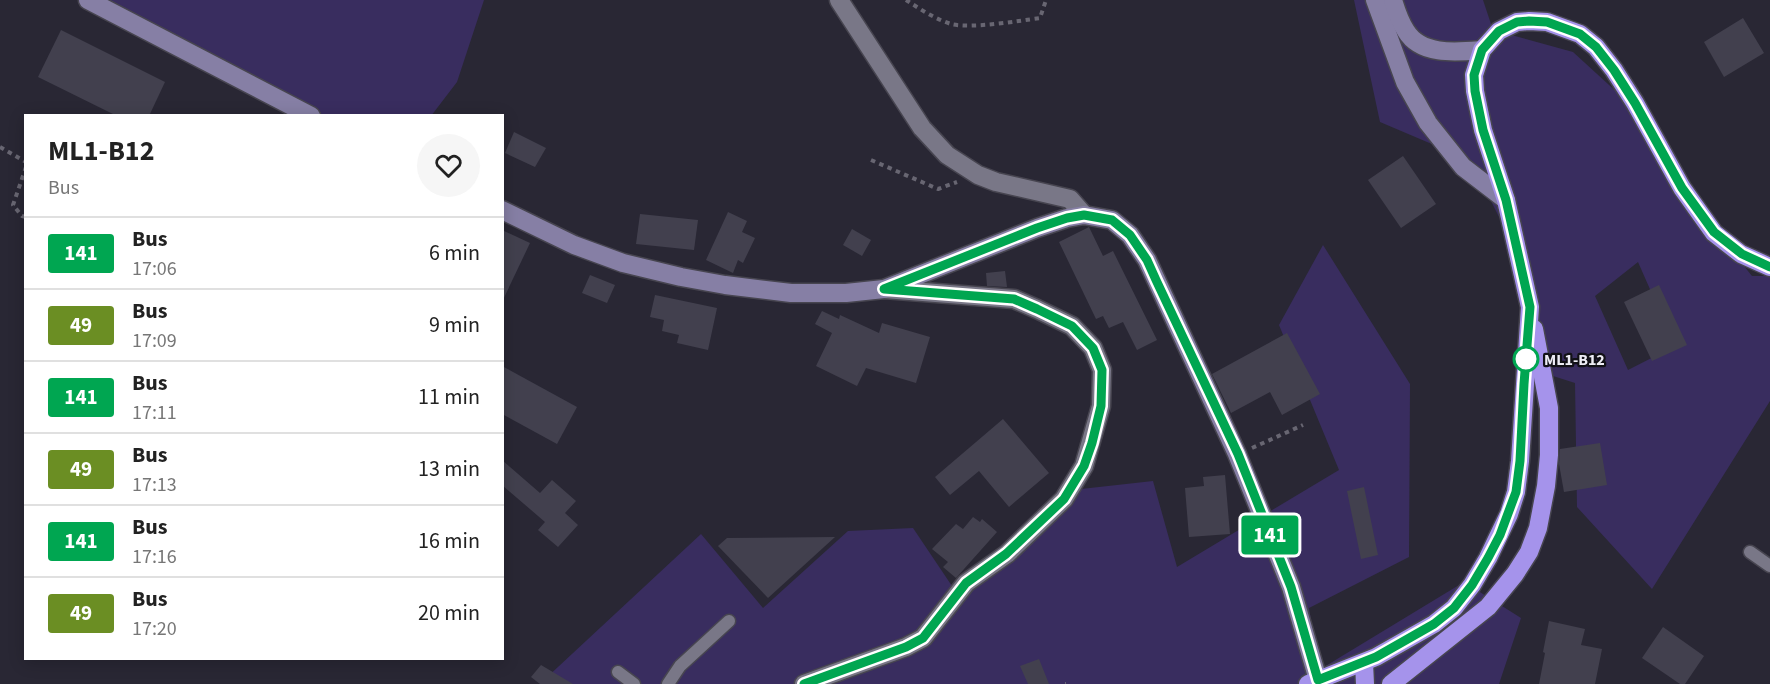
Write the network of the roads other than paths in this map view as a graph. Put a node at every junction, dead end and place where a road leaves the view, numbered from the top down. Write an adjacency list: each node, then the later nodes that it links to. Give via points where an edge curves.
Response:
1 (88, 0): 6 (street)
2 (839, 0): 9 (street, via 922,128 947,155 996,182 1070,199)
3 (1375, 0): 7 (street, via 1405,82 1428,123 1463,167)
4 (1393, 0): 5 (street, via 1406,32 1424,46 1446,52)
5 (1482, 50): 7 (highway, via 1474,75 1476,101); 10 (highway, via 1499,31 1517,22 1547,22 1580,34 1614,70 1687,195 1714,232 1742,254)
6 (307, 114)
7 (1506, 200): 12 (highway)
8 (504, 211): 11 (street, via 613,260 681,277 791,293)
9 (1084, 215): 11 (street, via 1037,228); 18 (street, via 1112,220 1130,235 1147,260 1238,454 1291,587)
10 (1770, 267)
11 (884, 289): 21 (street, via 1014,299 1072,326 1093,348 1102,370 1101,406 1084,466 1064,499 1006,554 966,583 923,638)
12 (1530, 307): 16 (highway, via 1516,492 1500,535 1454,608 1434,624); 23 (highway, via 1550,408 1546,486 1538,528 1526,557 1488,607)
13 (1750, 552): 14 (lane)
14 (1770, 566)
15 (729, 621): 20 (lane, via 680,666)
16 (1364, 663): 18 (highway); 22 (highway)
17 (618, 672): 19 (lane)
18 (1313, 682)
19 (634, 684)
20 (668, 684)
21 (804, 684)
22 (1365, 684)
23 (1391, 684)

